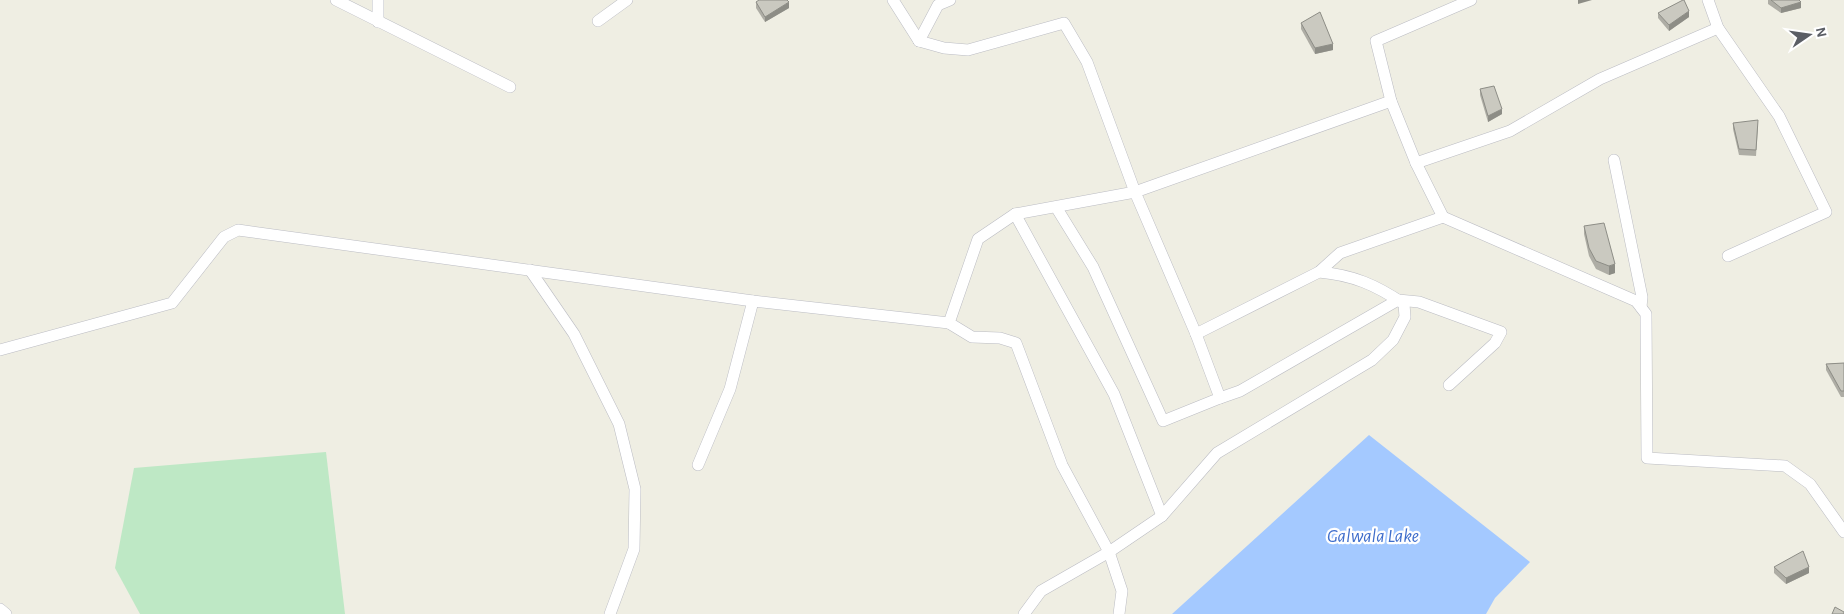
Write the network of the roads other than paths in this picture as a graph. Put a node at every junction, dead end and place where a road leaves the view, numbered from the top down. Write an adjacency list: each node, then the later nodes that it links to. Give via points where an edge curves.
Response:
1 (336, 0): 10 (street)
2 (378, 0): 10 (street)
3 (626, 0): 9 (street)
4 (893, 0): 12 (street)
5 (950, 0): 8 (street)
6 (1471, 0): 14 (street, via 1376,40)
7 (1708, 0): 11 (street)
8 (938, 2): 12 (street)
9 (598, 21)
10 (378, 22): 13 (street)
11 (1718, 28): 16 (street, via 1600,79 1510,131); 21 (street, via 1779,116 1826,212)
12 (919, 41): 17 (street, via 968,50 1064,23 1087,62)
13 (510, 87)
14 (1391, 101): 16 (street); 17 (street)
15 (1614, 160): 26 (street, via 1642,297)
16 (1416, 163): 20 (street)
17 (1135, 192): 18 (street); 28 (street)
18 (1056, 206): 19 (street); 31 (street, via 1093,267 1163,421)
19 (1014, 214): 27 (street, via 978,239); 33 (street, via 1114,394)
20 (1443, 218): 23 (street, via 1340,253); 26 (street, via 1636,301)
21 (1728, 256)
22 (530, 270): 25 (street); 29 (street, via 238,230 224,237 172,303); 38 (street, via 574,334 619,424 635,489 634,549)
23 (1319, 272): 24 (street, via 1339,274 1378,287); 28 (street)
24 (1398, 300): 30 (street, via 1419,302 1501,332 1495,343); 31 (street, via 1240,390); 33 (street, via 1404,304 1405,316 1393,340 1372,360 1218,454)
25 (753, 301): 27 (street); 32 (street, via 730,389)
26 (1641, 307): 34 (street, via 1646,314 1647,458 1785,466 1810,484)
27 (949, 323): 35 (street, via 972,337 1000,338 1016,343 1062,465)
28 (1196, 334): 31 (street)
29 (0, 350)
30 (1450, 385)
31 (1220, 398)
32 (698, 465)
33 (1162, 516): 35 (street)
34 (1844, 532)
35 (1109, 552): 39 (street, via 1042,591); 40 (street, via 1122,591)
36 (0, 609): 37 (street)
37 (6, 614)
38 (610, 614)
39 (1024, 614)
40 (1119, 614)

